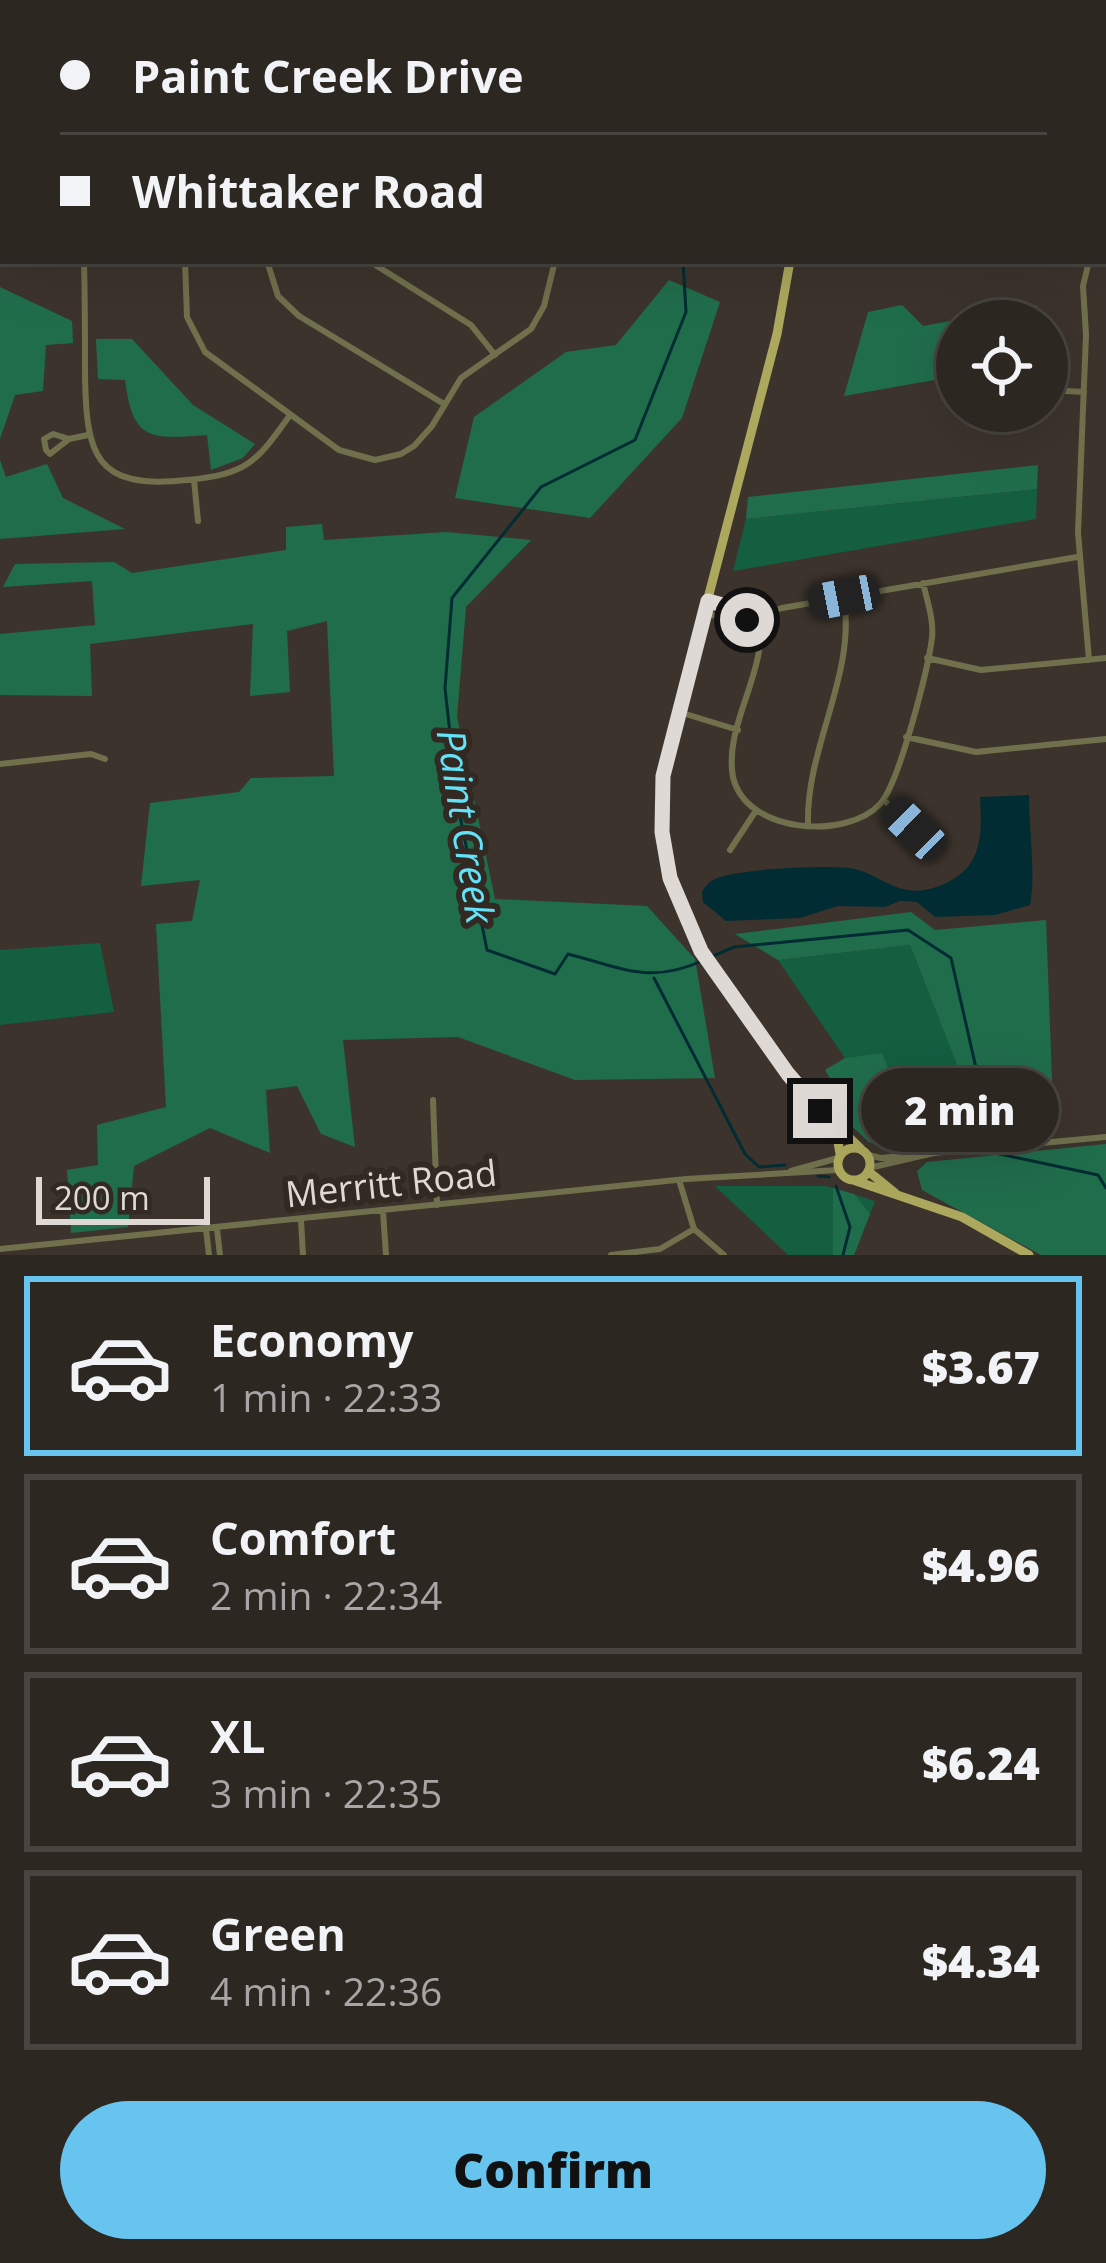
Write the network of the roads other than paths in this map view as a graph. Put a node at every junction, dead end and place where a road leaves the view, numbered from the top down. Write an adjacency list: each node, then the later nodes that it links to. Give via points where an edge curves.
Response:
1 (84, 264): 13 (street)
2 (185, 264): 12 (street, via 187,317 198,343)
3 (268, 264): 11 (street, via 278,296 299,316)
4 (374, 264): 8 (street, via 471,325)
5 (554, 264): 8 (street, via 540,316)
6 (789, 264): 20 (main road)
7 (1088, 264): 10 (street)
8 (495, 355): 11 (street, via 461,378)
9 (1068, 391): 10 (street)
10 (1084, 392): 17 (street)
11 (444, 404): 12 (street, via 414,446 375,460 338,450)
12 (290, 415): 15 (street, via 248,467)
13 (88, 435): 14 (street); 15 (street, via 102,461 124,477 145,484)
14 (69, 439)
15 (194, 480): 16 (street)
16 (198, 520)
17 (1078, 557): 18 (street); 25 (street)
18 (923, 583): 19 (street); 23 (street, via 932,631)
19 (844, 597): 22 (street); 34 (street, via 847,638 807,792)
20 (708, 601): 21 (main road); 22 (street)
21 (704, 614): 22 (street); 26 (main road)
22 (756, 614): 27 (street, via 760,648)
23 (927, 658): 25 (street, via 981,670); 28 (street)
24 (1106, 658): 25 (street)
25 (1089, 660)
26 (679, 712): 27 (street); 38 (main road, via 663,776 663,840 678,904 701,951)
27 (738, 730): 33 (street, via 734,777)
28 (906, 737): 29 (street, via 976,752); 32 (street)
29 (1106, 740)
30 (105, 759): 31 (street)
31 (0, 764)
32 (884, 800): 34 (street, via 849,822); 35 (street)
33 (755, 812): 34 (street); 36 (street)
34 (808, 824)
35 (920, 836)
36 (730, 850)
37 (434, 1100): 47 (street)
38 (820, 1111): 40 (main road); 42 (main road, via 837,1136)
39 (1106, 1137): 41 (street)
40 (864, 1152): 41 (street); 42 (main road, via 852,1148); 43 (main road)
41 (934, 1153): 43 (street)
42 (839, 1160): 44 (street, Merritt Road, via 788,1173); 45 (main road)
43 (869, 1170): 45 (main road); 46 (main road)
44 (680, 1180): 47 (street, Merritt Road); 52 (street)
45 (853, 1180): 46 (main road)
46 (900, 1196): 54 (main road, via 962,1217)
47 (436, 1205): 48 (street, Merritt Road)
48 (383, 1211): 49 (street, Merritt Road); 59 (street)
49 (301, 1220): 50 (street, Merritt Road); 58 (street)
50 (217, 1228): 51 (street, Merritt Road); 57 (street)
51 (206, 1229): 53 (street, Merritt Road); 56 (street)
52 (694, 1229): 55 (street, via 660,1249); 61 (street)
53 (0, 1249)
54 (1015, 1252): 62 (main road)
55 (630, 1254): 60 (street)
56 (209, 1255)
57 (220, 1255)
58 (303, 1255)
59 (386, 1255)
60 (611, 1255)
61 (724, 1255)
62 (1029, 1255)

